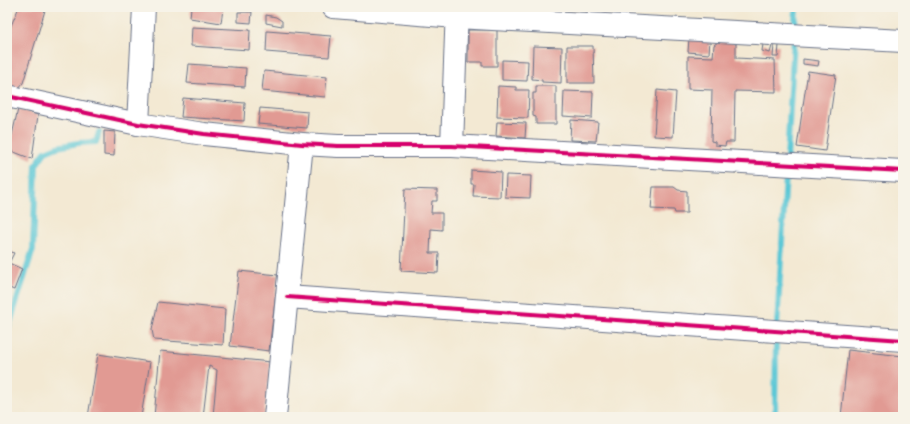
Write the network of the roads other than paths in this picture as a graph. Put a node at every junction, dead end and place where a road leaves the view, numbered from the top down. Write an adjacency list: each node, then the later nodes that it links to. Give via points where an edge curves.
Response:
1 (144, 7): 6 (street)
2 (333, 7): 3 (street)
3 (456, 12): 4 (street); 8 (street)
4 (903, 41)
5 (7, 96): 6 (street)
6 (138, 124): 7 (street)
7 (302, 144): 8 (street); 10 (street)
8 (452, 146): 9 (street)
9 (903, 171)
10 (287, 297): 11 (street); 12 (street)
11 (903, 340)
12 (275, 417)

